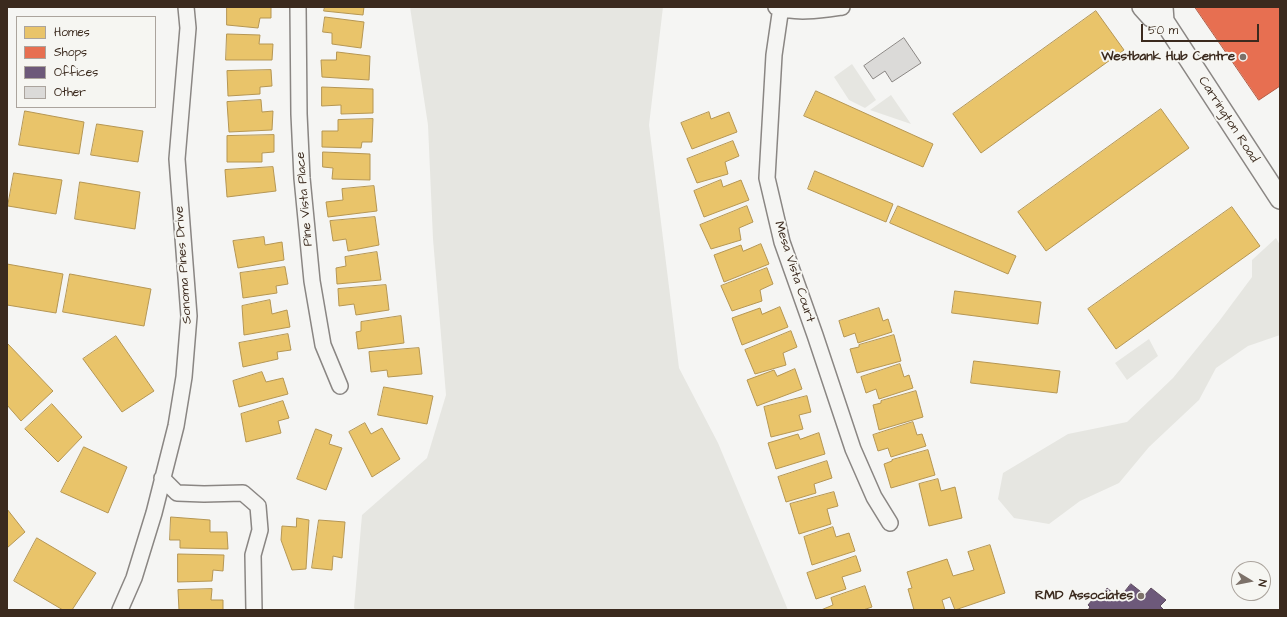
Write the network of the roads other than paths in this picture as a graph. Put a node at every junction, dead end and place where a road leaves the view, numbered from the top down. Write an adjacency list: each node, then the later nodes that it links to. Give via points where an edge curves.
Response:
1 (186, 7): 9 (street, Sonoma Pines Drive, via 188,28 177,159 189,316 184,377 176,426)
2 (298, 7): 8 (street, Pine Vista Place, via 302,178 312,281 323,345)
3 (842, 7): 5 (street, via 812,11)
4 (1142, 7): 6 (street, Carrington Road, via 1151,17)
5 (779, 8): 10 (street, Mesa Vista Court, via 767,178 782,242 853,449 874,498)
6 (1163, 14): 7 (street, Carrington Road)
7 (1280, 199)
8 (340, 386)
9 (162, 478): 11 (street, Sonoma Pines Drive, via 134,578); 12 (street, via 177,493 243,493 258,506 260,530 253,555)
10 (890, 523)
11 (120, 610)
12 (254, 610)

